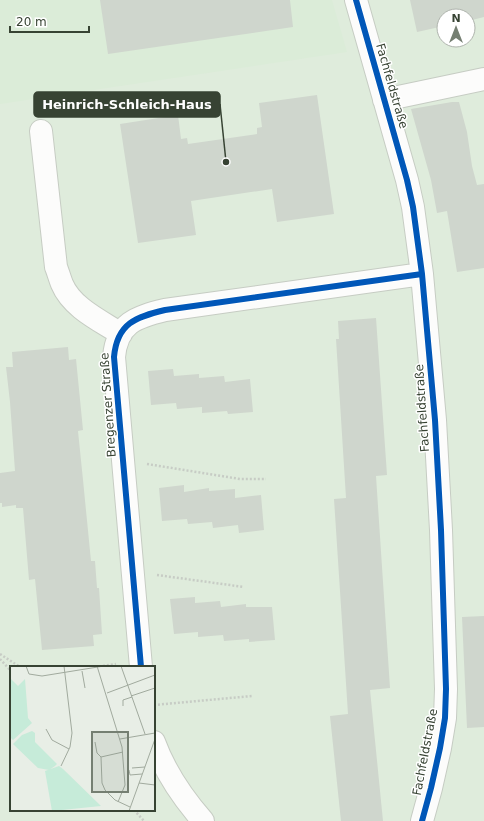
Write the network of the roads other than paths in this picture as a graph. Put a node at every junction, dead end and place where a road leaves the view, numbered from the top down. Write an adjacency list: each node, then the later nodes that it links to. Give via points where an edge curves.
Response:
1 (356, 0): 3 (street, Fachfeldstraße)
2 (484, 79): 3 (street)
3 (384, 100): 5 (street, Fachfeldstraße, via 413,207)
4 (41, 131): 6 (street, via 56,267 62,286 73,301)
5 (422, 274): 6 (street, Bregenzer Straße, via 165,310 138,318 127,325); 10 (street, Fachfeldstraße, via 435,420 446,689 440,748)
6 (121, 334): 7 (street, Bregenzer Straße, via 115,346 114,357)
7 (140, 666)
8 (155, 745): 9 (street, via 176,788)
9 (203, 821)
10 (422, 821)

